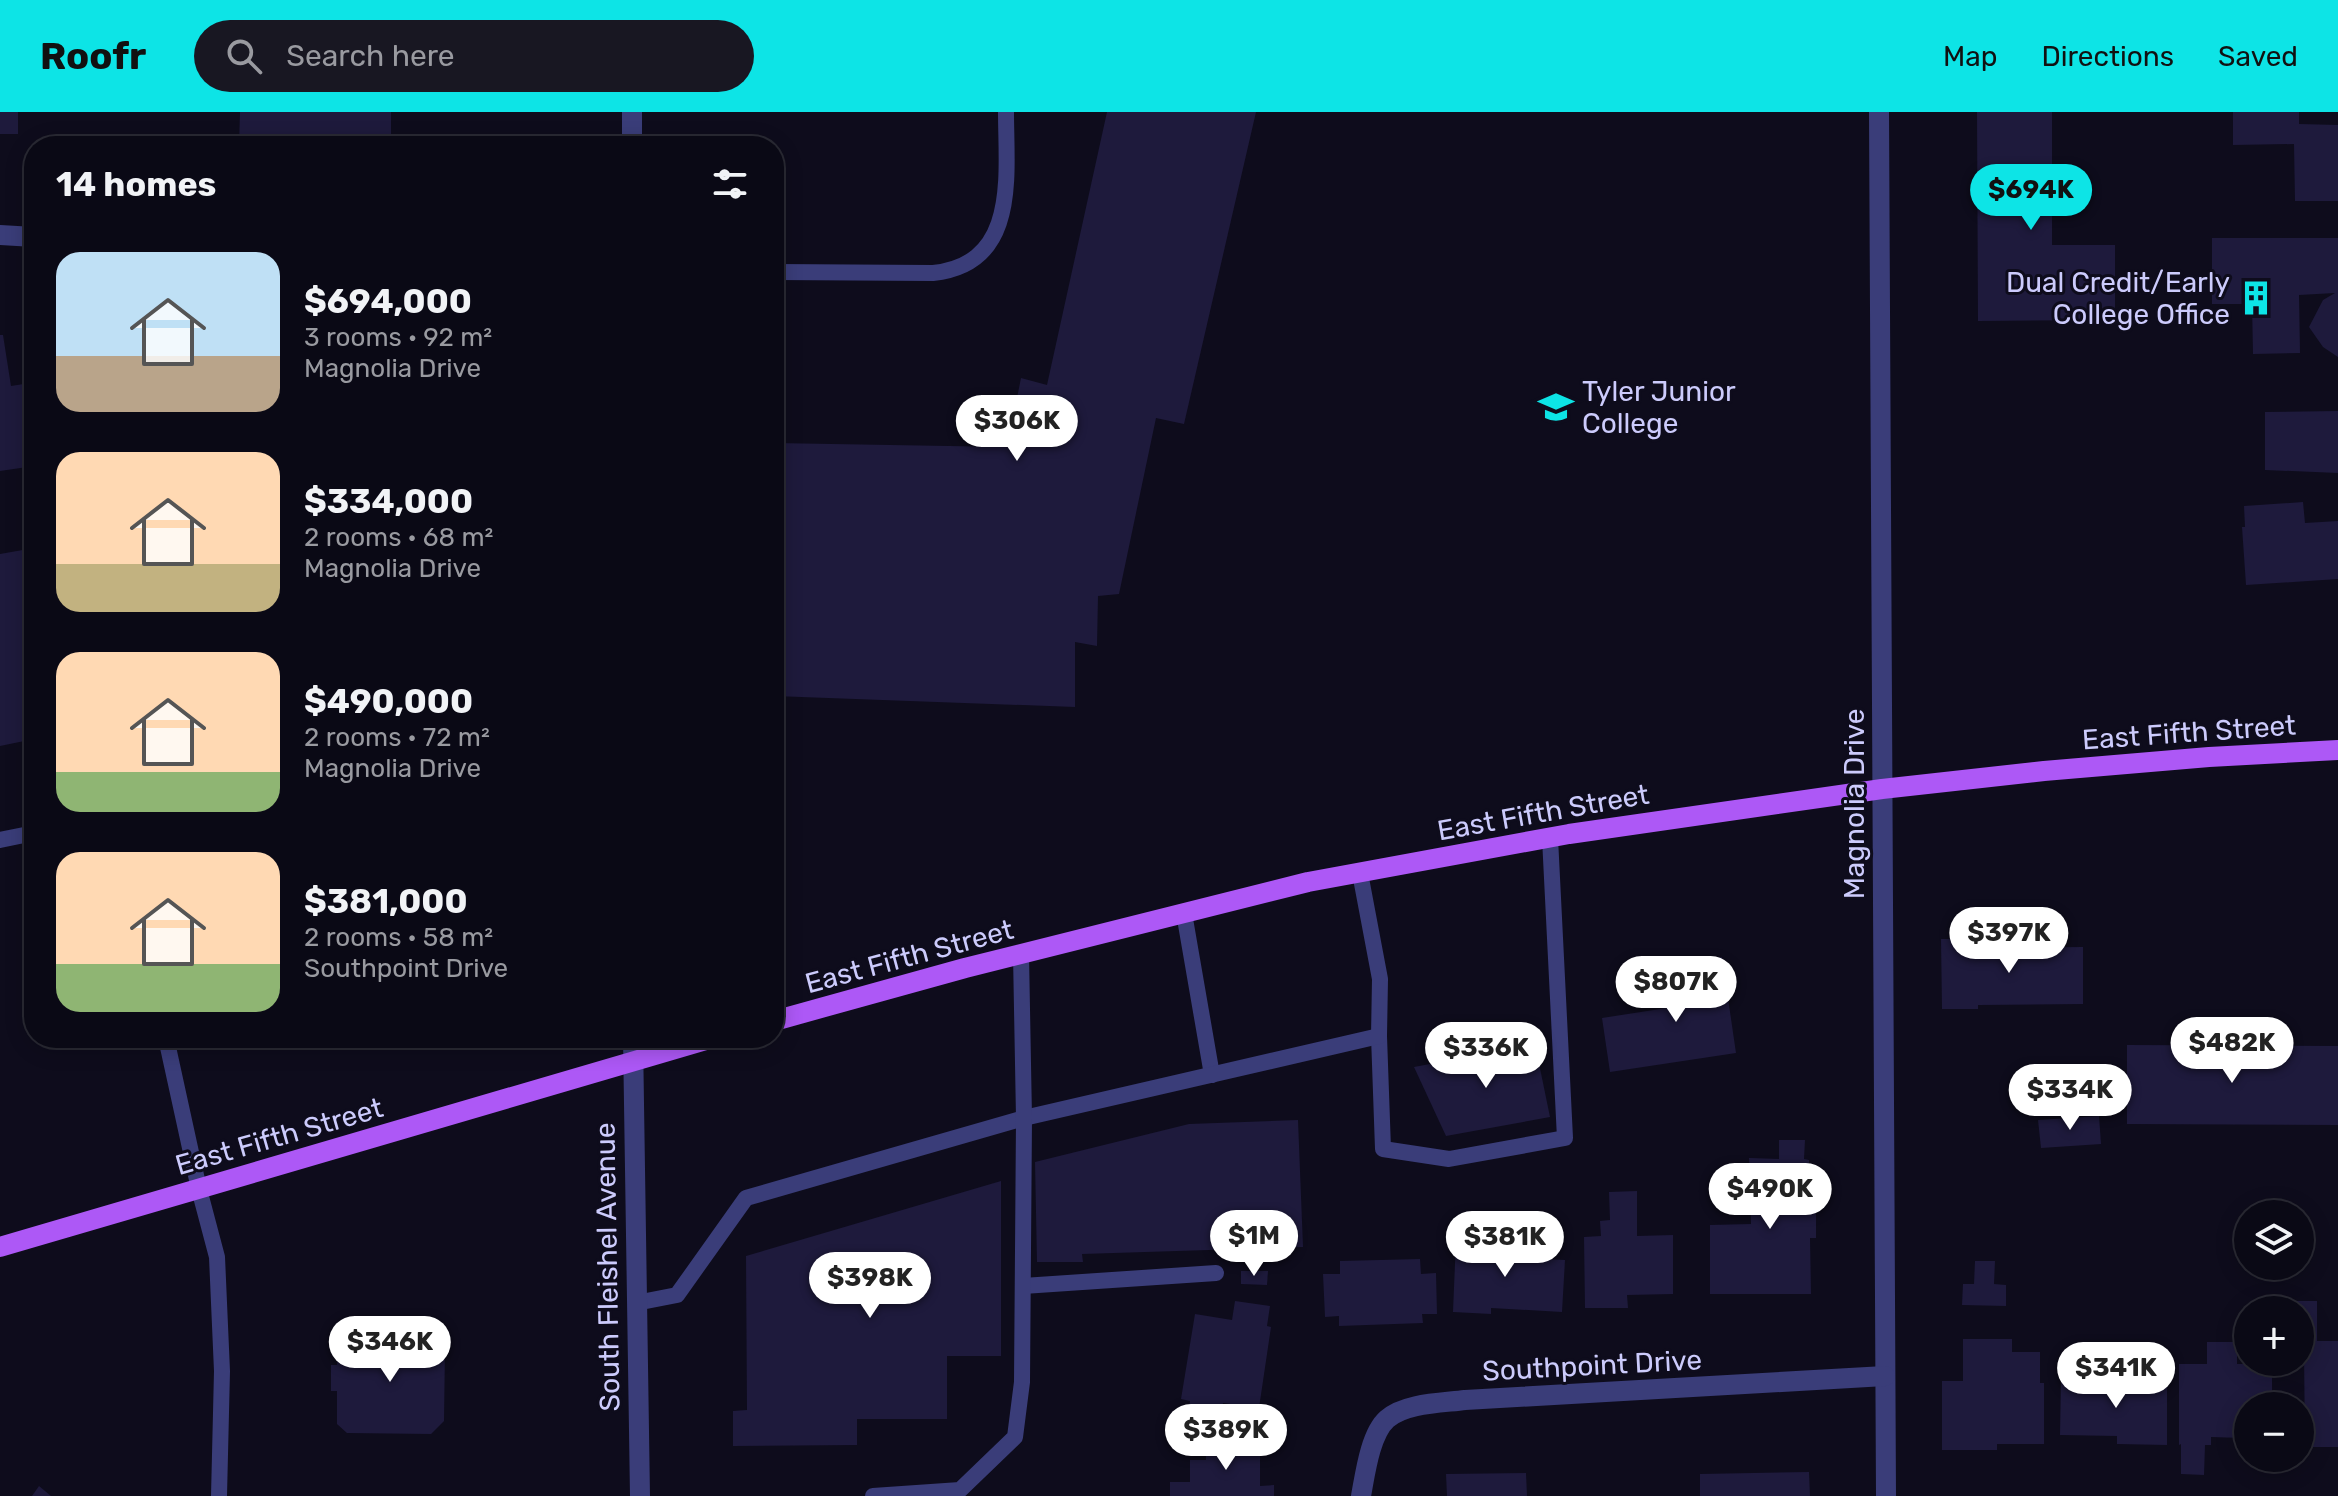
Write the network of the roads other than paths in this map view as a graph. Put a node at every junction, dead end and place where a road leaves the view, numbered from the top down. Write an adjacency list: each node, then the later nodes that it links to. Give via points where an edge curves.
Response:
1 (632, 112): 4 (street)
2 (1006, 112): 7 (lane, via 1000,227 972,261 933,273)
3 (1879, 112): 9 (street, Magnolia Drive)
4 (632, 136)
5 (0, 235): 6 (street)
6 (24, 236)
7 (784, 272)
8 (2338, 750): 9 (main road, East Fifth Street, via 2060,769)
9 (1882, 789): 11 (main road, East Fifth Street); 31 (street, Magnolia Drive)
10 (24, 835): 12 (lane)
11 (1550, 838): 13 (main road, East Fifth Street); 17 (lane, via 1565,1138 1449,1159 1383,1149)
12 (0, 840)
13 (1360, 873): 14 (main road, East Fifth Street); 17 (lane, via 1380,979)
14 (1184, 913): 15 (main road, East Fifth Street); 22 (lane)
15 (1021, 954): 16 (main road, East Fifth Street); 23 (lane)
16 (784, 1018)
17 (1379, 1036): 22 (lane)
18 (168, 1048): 24 (lane)
19 (633, 1048): 21 (street, South Fleishel Avenue)
20 (677, 1048): 21 (main road, East Fifth Street)
21 (633, 1060): 24 (main road, East Fifth Street); 30 (street, South Fleishel Avenue)
22 (1212, 1075): 23 (lane)
23 (1024, 1118): 29 (lane); 30 (lane, via 746,1198 677,1295)
24 (199, 1189): 26 (main road, East Fifth Street); 32 (lane, via 217,1257 222,1371)
25 (0, 1235): 26 (main road)
26 (32, 1238): 27 (main road, East Fifth Street)
27 (0, 1247)
28 (1216, 1273): 29 (lane)
29 (1023, 1286): 34 (lane, via 1022,1382 1015,1437 960,1490)
30 (636, 1303): 33 (street, South Fleishel Avenue)
31 (1885, 1376): 35 (street, Southpoint Drive, via 1416,1405 1386,1419 1368,1453); 36 (street, Magnolia Drive)
32 (219, 1496)
33 (640, 1496)
34 (873, 1496)
35 (1361, 1496)
36 (1886, 1496)

